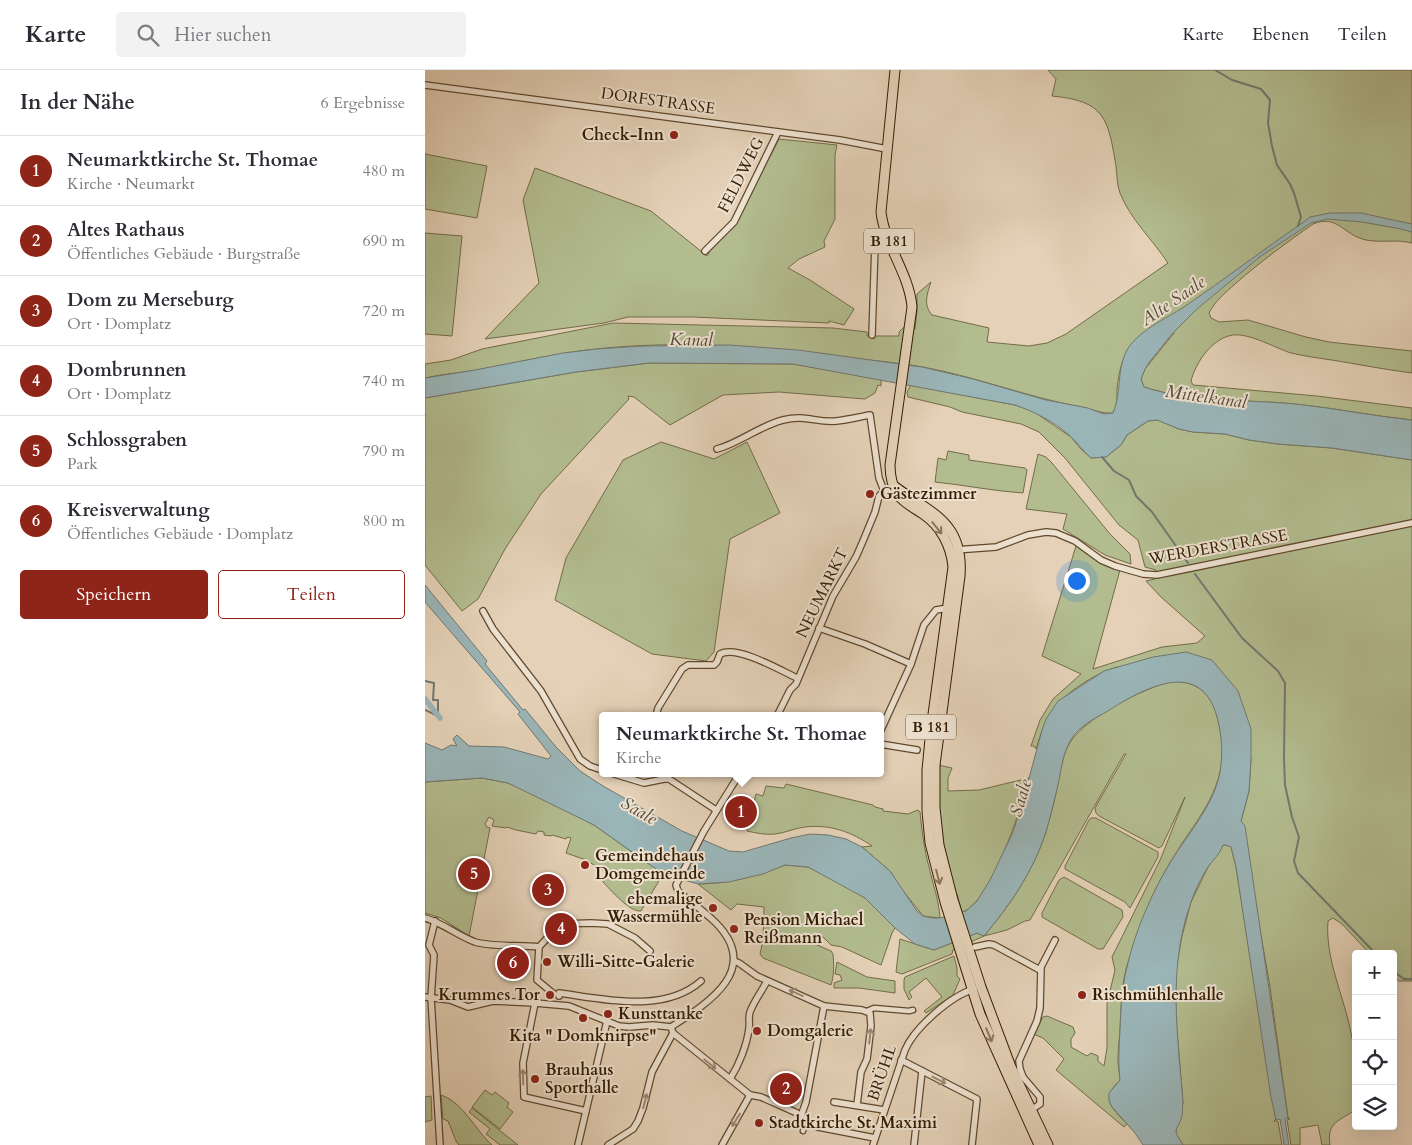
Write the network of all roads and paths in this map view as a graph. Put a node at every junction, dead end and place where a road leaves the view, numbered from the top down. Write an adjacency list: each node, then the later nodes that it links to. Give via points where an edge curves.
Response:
1 (895, 70): 4 (main road, B 181)
2 (425, 84): 3 (street, DORFSTRASSE)
3 (778, 132): 4 (street, DORFSTRASSE); 6 (street, FELDWEG, via 734,222)
4 (887, 149): 5 (main road, B 181, via 881,212)
5 (885, 232): 7 (street, via 875,244); 9 (main road, B 181, via 910,290 912,307 890,465)
6 (705, 251)
7 (872, 335)
8 (717, 450): 10 (street, via 752,431 783,420 798,417 835,421 870,415 879,478)
9 (894, 486): 10 (street); 12 (main road, B 181, via 937,514 949,529)
10 (884, 491): 15 (street, NEUMARKT, via 879,496 856,557 835,591)
11 (1412, 523): 12 (street, WERDERSTRASSE, via 1153,575 1101,560 1056,532 1028,535 995,547)
12 (954, 550): 13 (main road, B 181); 29 (main road, B 181, via 960,576 934,780 939,845)
13 (948, 608): 16 (street, via 936,610 929,617); 29 (main road, B 181, one-way to 29, via 926,789 930,843)
14 (483, 611): 23 (street, via 541,692 581,760)
15 (819, 628): 16 (street); 17 (street, NEUMARKT)
16 (911, 664): 20 (street)
17 (797, 678): 18 (street, via 752,657 723,652 714,665 688,665 682,669); 19 (street, NEUMARKT)
18 (657, 712)
19 (779, 712)
20 (884, 723)
21 (884, 745): 22 (street)
22 (917, 750)
23 (599, 769)
24 (623, 777): 25 (street, via 644,783)
25 (659, 777)
26 (664, 777): 28 (street)
27 (737, 777): 28 (street)
28 (716, 810): 38 (street, via 677,882 678,891 725,934)
29 (949, 901): 42 (main road, B 181)
30 (425, 918): 31 (street)
31 (435, 921): 33 (street); 35 (street, via 481,944)
32 (1055, 940): 39 (street)
33 (429, 945): 36 (street); 44 (street, via 434,955)
34 (975, 946): 39 (street, via 994,945)
35 (539, 947): 37 (street, via 563,923 609,924 635,938); 43 (street, via 537,980)
36 (425, 951)
37 (650, 951)
38 (735, 962): 41 (street); 51 (street, via 721,990)
39 (1040, 970): 59 (street, via 1037,1021 1019,1061 1023,1077 1041,1099 1040,1104)
40 (701, 981): 43 (street, via 684,994 669,999 621,1000)
41 (767, 981): 47 (street, one-way to 41); 54 (street, via 749,1014 746,1041)
42 (976, 988): 52 (street, BRÜHL, via 956,997 918,1029); 59 (main road, B 181); 71 (main road, B 181, one-way to 71, via 996,1052)
43 (556, 995): 46 (street)
44 (428, 997): 45 (street, via 468,1006 493,1001); 64 (street)
45 (535, 1002): 46 (street); 60 (street, one-way to 45, via 524,1096 524,1052)
46 (557, 1005): 50 (street, via 576,1008)
47 (824, 1006): 49 (street); 61 (street)
48 (913, 1010): 49 (street, via 874,1008)
49 (867, 1011): 57 (street, BRÜHL, one-way to 49, via 871,1016)
50 (607, 1020): 51 (street, via 629,1027 653,1025); 60 (street)
51 (672, 1030): 54 (street, one-way to 54); 66 (street, one-way to 51, via 633,1129 638,1121 652,1072)
52 (901, 1060): 53 (street); 58 (street, BRÜHL)
53 (922, 1071): 69 (street); 70 (street, one-way to 70, via 977,1099)
54 (730, 1079): 55 (street)
55 (749, 1095): 61 (street, via 761,1097); 67 (street, one-way to 67)
56 (834, 1102): 57 (street)
57 (857, 1105): 58 (street)
58 (884, 1110): 63 (street, BRÜHL)
59 (1031, 1110): 72 (main road, B 181)
60 (586, 1111): 65 (street)
61 (803, 1118): 62 (street); 63 (street, via 818,1127)
62 (803, 1131)
63 (875, 1138): 68 (street, BRÜHL)
64 (440, 1145)
65 (578, 1145)
66 (608, 1145)
67 (722, 1145)
68 (873, 1145)
69 (914, 1145)
70 (972, 1145)
71 (1039, 1145)
72 (1048, 1145)

